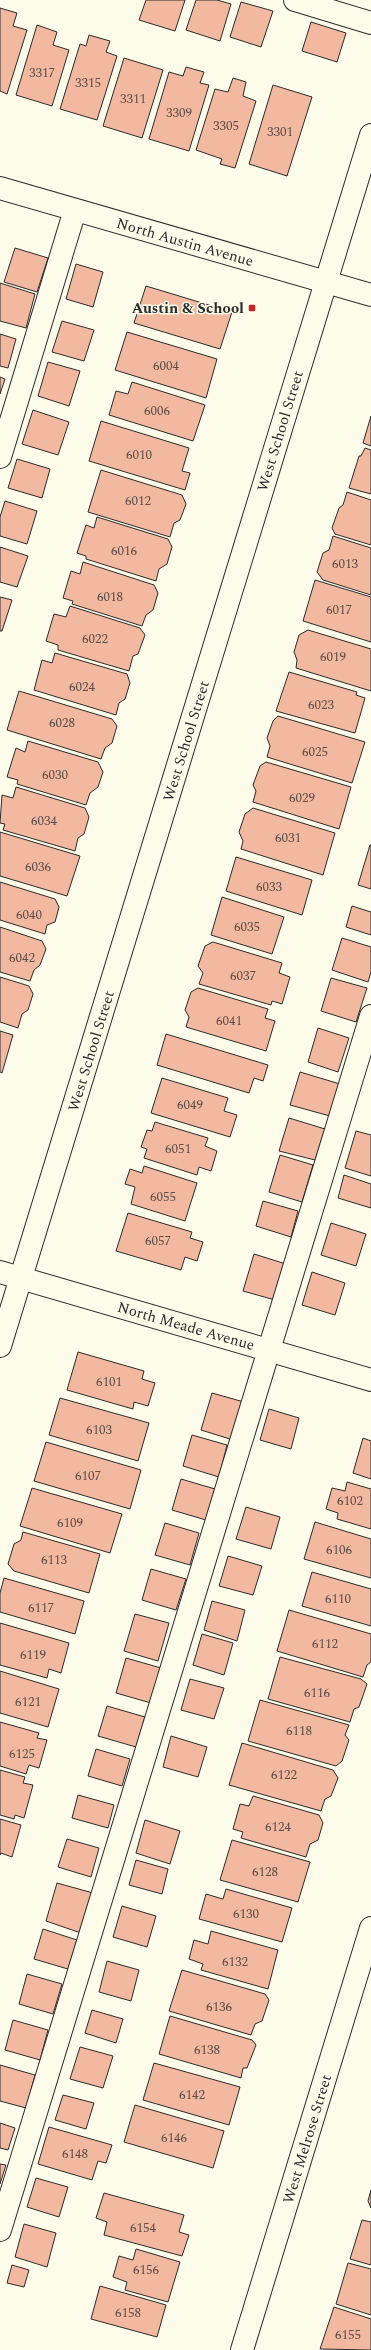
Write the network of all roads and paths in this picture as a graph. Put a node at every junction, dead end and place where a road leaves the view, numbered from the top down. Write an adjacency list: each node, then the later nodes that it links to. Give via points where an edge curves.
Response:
1 (295, 0): 2 (street)
2 (371, 23)
3 (371, 135): 6 (street, West School Street)
4 (0, 188): 5 (street, North Austin Avenue)
5 (75, 210): 6 (street, North Austin Avenue); 8 (street)
6 (326, 282): 7 (street, North Austin Avenue); 11 (street, West School Street)
7 (371, 296)
8 (0, 456)
9 (371, 1016): 13 (street)
10 (0, 1272): 11 (street, North Meade Avenue)
11 (21, 1278): 12 (street, West School Street); 13 (street, North Meade Avenue)
12 (0, 1346)
13 (269, 1350): 14 (street, North Meade Avenue); 16 (street)
14 (371, 1380)
15 (371, 1928): 17 (street, West Melrose Street)
16 (0, 2230)
17 (242, 2350)

